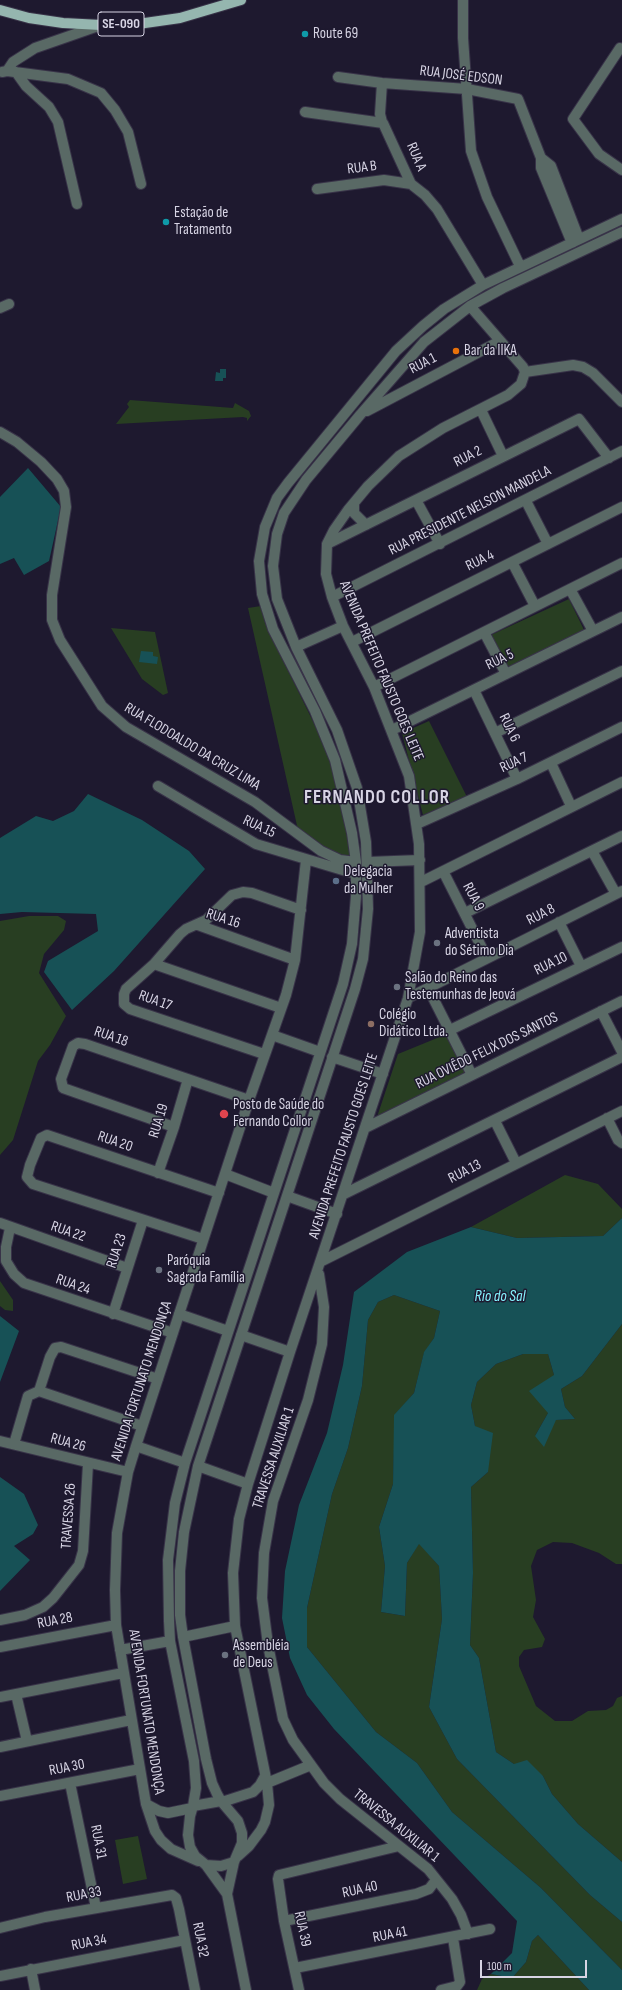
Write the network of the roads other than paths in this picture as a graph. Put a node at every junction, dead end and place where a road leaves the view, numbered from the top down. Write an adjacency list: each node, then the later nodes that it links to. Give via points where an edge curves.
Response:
1 (240, 0): 4 (main road, SE-090, via 180,18 138,24)
2 (463, 0): 9 (street)
3 (0, 10): 4 (main road, SE-090, via 43,21)
4 (101, 25): 6 (street, via 28,52 13,62)
5 (620, 48): 12 (street, via 573,119 599,154)
6 (7, 72): 13 (street, via 68,79 101,93 128,132); 16 (street, via 49,107 58,122)
7 (338, 77): 8 (street, RUA JOSÉ EDSON)
8 (382, 83): 9 (street, RUA JOSÉ EDSON); 11 (street)
9 (467, 89): 20 (street, RUA JOSÉ EDSON, via 518,99 541,158 551,166); 22 (street, via 469,131 475,163 492,209)
10 (305, 112): 11 (street)
11 (382, 122): 14 (street, RUA A, via 390,133)
12 (622, 170)
13 (141, 184)
14 (411, 184): 15 (street, RUA B, via 384,180); 23 (street, RUA A, via 425,195 443,216)
15 (317, 189)
16 (77, 204)
17 (622, 219): 18 (street)
18 (597, 231): 20 (street); 21 (street)
19 (622, 232): 21 (street)
20 (575, 241): 22 (street)
21 (602, 241): 24 (street)
22 (520, 266): 23 (street)
23 (483, 285): 30 (street, via 444,309 402,346)
24 (470, 306): 25 (street); 29 (street, via 424,342)
25 (500, 342): 26 (street); 29 (street, RUA 1)
26 (525, 372): 27 (street, via 573,365 584,366); 28 (street, AVENIDA PREFEITO FAUSTO GOES LEITE, via 523,382 516,390)
27 (622, 402)
28 (481, 410): 34 (street); 38 (street, AVENIDA PREFEITO FAUSTO GOES LEITE, via 443,428 410,448 387,466)
29 (360, 414): 32 (street)
30 (332, 429): 32 (street); 72 (street, via 278,498 265,527 259,572 263,599 273,629 314,711 334,760 350,818)
31 (0, 432): 72 (street, RUA FLODOALDO DA CRUZ LIMA, via 41,462 64,491 66,507 52,595 52,620 60,640 102,706 126,727 255,802 321,851 340,860)
32 (342, 437): 54 (street, via 293,498 284,513 277,534 273,566 275,592)
33 (622, 451): 35 (street, RUA PRESIDENTE NELSON MANDELA)
34 (503, 456): 35 (street, RUA 2, via 579,419); 36 (street, RUA 2)
35 (610, 458): 37 (street, RUA PRESIDENTE NELSON MANDELA)
36 (416, 500): 40 (street, RUA 2); 42 (street)
37 (526, 501): 42 (street, RUA PRESIDENTE NELSON MANDELA); 43 (street)
38 (354, 503): 40 (street, via 354,513); 41 (street, AVENIDA PREFEITO FAUSTO GOES LEITE, via 340,520)
39 (622, 507): 43 (street, RUA 4)
40 (366, 525): 41 (street, RUA 2)
41 (327, 544): 47 (street, AVENIDA PREFEITO FAUSTO GOES LEITE, via 326,574)
42 (440, 544): 47 (street, RUA PRESIDENTE NELSON MANDELA)
43 (548, 544): 44 (street, RUA 4)
44 (512, 562): 48 (street); 53 (street, RUA 4)
45 (622, 563): 46 (street)
46 (570, 589): 48 (street); 51 (street)
47 (332, 597): 50 (street, AVENIDA PREFEITO FAUSTO GOES LEITE)
48 (535, 606): 52 (street)
49 (622, 617): 51 (street, RUA 5)
50 (343, 626): 53 (street, AVENIDA PREFEITO FAUSTO GOES LEITE); 54 (street)
51 (593, 631): 56 (street, RUA 5)
52 (484, 632): 56 (street); 57 (street)
53 (352, 642): 57 (street, AVENIDA PREFEITO FAUSTO GOES LEITE)
54 (296, 647): 73 (street, via 337,730 351,766 364,824)
55 (622, 672): 61 (street)
56 (506, 674): 58 (street, RUA 5)
57 (374, 686): 60 (street, AVENIDA PREFEITO FAUSTO GOES LEITE)
58 (474, 690): 60 (street, RUA 5); 61 (street, RUA 6)
59 (622, 727): 62 (street, RUA 7)
60 (392, 730): 67 (street, AVENIDA PREFEITO FAUSTO GOES LEITE, via 409,776)
61 (495, 733): 63 (street, RUA 6)
62 (551, 763): 63 (street, RUA 7); 66 (street)
63 (517, 779): 67 (street, RUA 7)
64 (622, 782): 66 (street)
65 (158, 786): 70 (street, RUA 15, via 252,842)
66 (571, 806): 74 (street)
67 (417, 824): 71 (street, AVENIDA PREFEITO FAUSTO GOES LEITE)
68 (622, 836): 69 (street)
69 (592, 851): 77 (street); 79 (street)
70 (306, 860): 75 (street, RUA 15); 78 (street, AVENIDA FORTUNATO MENDONÇA)
71 (420, 860): 73 (street); 76 (street, AVENIDA PREFEITO FAUSTO GOES LEITE)
72 (356, 862): 75 (street)
73 (368, 862): 88 (street, via 366,930)
74 (443, 871): 76 (street); 79 (street, RUA 9)
75 (356, 874): 86 (street, via 355,913)
76 (421, 882): 90 (street, AVENIDA PREFEITO FAUSTO GOES LEITE, via 419,937)
77 (619, 892): 80 (street, RUA 8)
78 (301, 910): 81 (street, via 243,892 232,895); 84 (street, AVENIDA FORTUNATO MENDONÇA)
79 (465, 913): 83 (street, RUA 9)
80 (558, 922): 83 (street, RUA 8); 87 (street)
81 (198, 925): 84 (street, RUA 16); 85 (street, RUA 16, via 180,934)
82 (622, 946): 87 (street, RUA 10)
83 (487, 958): 89 (street, RUA 8)
84 (295, 960): 92 (street, AVENIDA FORTUNATO MENDONÇA)
85 (154, 964): 92 (street); 98 (street, RUA 17, via 125,992 123,998 127,1008)
86 (348, 965): 88 (street); 96 (street)
87 (581, 966): 94 (street, RUA 10)
88 (360, 971): 100 (street)
89 (428, 988): 90 (street, RUA 8); 94 (street)
90 (408, 998): 101 (street, AVENIDA PREFEITO FAUSTO GOES LEITE)
91 (622, 1001): 93 (street, RUA OVIÊDO FELIX DOS SANTOS)
92 (281, 1008): 95 (street, AVENIDA FORTUNATO MENDONÇA)
93 (601, 1011): 97 (street); 102 (street, RUA OVIÊDO FELIX DOS SANTOS)
94 (450, 1030): 102 (street)
95 (272, 1035): 96 (street); 98 (street, AVENIDA FORTUNATO MENDONÇA)
96 (320, 1052): 115 (street)
97 (622, 1052)
98 (264, 1054): 104 (street, AVENIDA FORTUNATO MENDONÇA)
99 (622, 1056): 107 (street)
100 (332, 1057): 101 (street); 117 (street)
101 (383, 1074): 109 (street, AVENIDA PREFEITO FAUSTO GOES LEITE)
102 (472, 1075): 109 (street, RUA OVIÊDO FELIX DOS SANTOS)
103 (188, 1079): 104 (street, RUA 18); 108 (street, RUA 19); 108 (street, RUA 18, via 78,1042 73,1046 61,1079 62,1087 66,1090)
104 (249, 1100): 113 (street, AVENIDA FORTUNATO MENDONÇA)
105 (622, 1111): 106 (street, RUA 13)
106 (607, 1118): 110 (street); 111 (street, RUA 13)
107 (495, 1121): 111 (street); 116 (street)
108 (174, 1127): 112 (street, RUA 19)
109 (365, 1128): 116 (street, AVENIDA PREFEITO FAUSTO GOES LEITE)
110 (622, 1143)
111 (516, 1163): 123 (street, RUA 13)
112 (158, 1173): 114 (street, RUA 20); 119 (street, RUA 20, via 47,1135 42,1136 39,1141 27,1176 32,1183 42,1188)
113 (225, 1174): 114 (street, AVENIDA FORTUNATO MENDONÇA); 115 (street)
114 (219, 1193): 122 (street, AVENIDA FORTUNATO MENDONÇA)
115 (274, 1193): 128 (street)
116 (344, 1194): 118 (street, AVENIDA PREFEITO FAUSTO GOES LEITE)
117 (287, 1196): 118 (street); 130 (street)
118 (337, 1214): 123 (street, AVENIDA PREFEITO FAUSTO GOES LEITE)
119 (143, 1220): 122 (street); 124 (street, RUA 23)
120 (0, 1223): 121 (street, RUA 22)
121 (10, 1228): 124 (street, RUA 22); 126 (street, RUA 24, via 6,1261 19,1279 36,1288)
122 (203, 1239): 127 (street, AVENIDA FORTUNATO MENDONÇA)
123 (322, 1261): 125 (street, AVENIDA PREFEITO FAUSTO GOES LEITE)
124 (127, 1268): 126 (street, RUA 23)
125 (318, 1272): 131 (street, AVENIDA PREFEITO FAUSTO GOES LEITE); 156 (street, TRAVESSA AUXILIAR 1, via 324,1307 322,1344 308,1400 273,1501 264,1554 262,1591 265,1632 283,1719 293,1740)
126 (113, 1314): 129 (street, RUA 24)
127 (179, 1314): 128 (street); 129 (street, AVENIDA FORTUNATO MENDONÇA)
128 (228, 1331): 138 (street)
129 (173, 1333): 132 (street, AVENIDA FORTUNATO MENDONÇA)
130 (241, 1335): 131 (street); 140 (street)
131 (290, 1352): 142 (street, AVENIDA PREFEITO FAUSTO GOES LEITE)
132 (158, 1379): 133 (street, via 59,1347 54,1348 52,1352); 134 (street, AVENIDA FORTUNATO MENDONÇA)
133 (39, 1392): 134 (street); 136 (street, via 28,1396)
134 (142, 1426): 137 (street, AVENIDA FORTUNATO MENDONÇA)
135 (0, 1441): 136 (street, RUA 26)
136 (14, 1444): 139 (street, RUA 26)
137 (136, 1446): 138 (street); 141 (street, AVENIDA FORTUNATO MENDONÇA)
138 (184, 1463): 147 (street, via 175,1503 168,1560 167,1601)
139 (88, 1464): 141 (street, RUA 26); 143 (street, TRAVESSA 26, via 83,1544 79,1565 43,1607 25,1615)
140 (198, 1466): 142 (street); 146 (street, via 181,1558)
141 (128, 1472): 144 (street, AVENIDA FORTUNATO MENDONÇA, via 117,1533)
142 (248, 1484): 145 (street, AVENIDA PREFEITO FAUSTO GOES LEITE, via 239,1519 234,1558)
143 (0, 1620)
144 (116, 1625): 148 (street, RUA 28); 149 (street, AVENIDA FORTUNATO MENDONÇA)
145 (235, 1626): 146 (street); 158 (street, AVENIDA PREFEITO FAUSTO GOES LEITE)
146 (183, 1637): 161 (street, via 209,1775)
147 (170, 1641): 149 (street); 163 (street, via 194,1761 196,1788)
148 (0, 1647)
149 (120, 1650): 150 (street, AVENIDA FORTUNATO MENDONÇA)
150 (123, 1673): 151 (street); 153 (street, AVENIDA FORTUNATO MENDONÇA)
151 (16, 1694): 152 (street); 154 (street)
152 (0, 1697)
153 (131, 1720): 154 (street); 157 (street, AVENIDA FORTUNATO MENDONÇA)
154 (27, 1741): 155 (street)
155 (0, 1747)
156 (310, 1765): 158 (street); 164 (street, TRAVESSA AUXILIAR 1, via 340,1799)
157 (140, 1769): 159 (street, RUA 30); 162 (street, AVENIDA FORTUNATO MENDONÇA)
158 (266, 1780): 161 (street, via 253,1792); 165 (street, AVENIDA PREFEITO FAUSTO GOES LEITE, via 269,1805 265,1822 254,1840)
159 (70, 1783): 160 (street, RUA 30); 170 (street, RUA 31)
160 (0, 1796)
161 (222, 1802): 163 (street); 165 (street, via 238,1821 242,1834 242,1842)
162 (146, 1804): 163 (street, AVENIDA FORTUNATO MENDONÇA, via 168,1813); 166 (street, via 155,1831 161,1840 171,1849)
163 (193, 1807): 166 (street, via 188,1830 190,1847 195,1856)
164 (399, 1846): 167 (street, TRAVESSA AUXILIAR 1, via 422,1863); 171 (street, RUA 39, via 279,1874)
165 (234, 1860): 166 (street, via 222,1866); 168 (street)
166 (206, 1865): 168 (street)
167 (436, 1880): 171 (street, RUA 40, via 429,1889 416,1894); 174 (street, TRAVESSA AUXILIAR 1, via 452,1899)
168 (227, 1894): 182 (street)
169 (175, 1896): 170 (street, RUA 33, via 168,1895); 176 (street, RUA 32)
170 (96, 1908): 172 (street, RUA 33)
171 (284, 1921): 177 (street, RUA 39)
172 (0, 1928)
173 (490, 1929): 174 (street, RUA 41)
174 (468, 1934): 175 (street, RUA 41)
175 (453, 1938): 177 (street, RUA 41); 184 (street, via 460,1982 457,1986)
176 (185, 1940): 178 (street, RUA 34); 180 (street, RUA 32)
177 (295, 1968): 183 (street, RUA 39)
178 (31, 1969): 179 (street, RUA 34); 181 (street)
179 (0, 1976)
180 (191, 1989)
181 (35, 1990)
182 (246, 1990)
183 (299, 1990)
184 (441, 1990)

